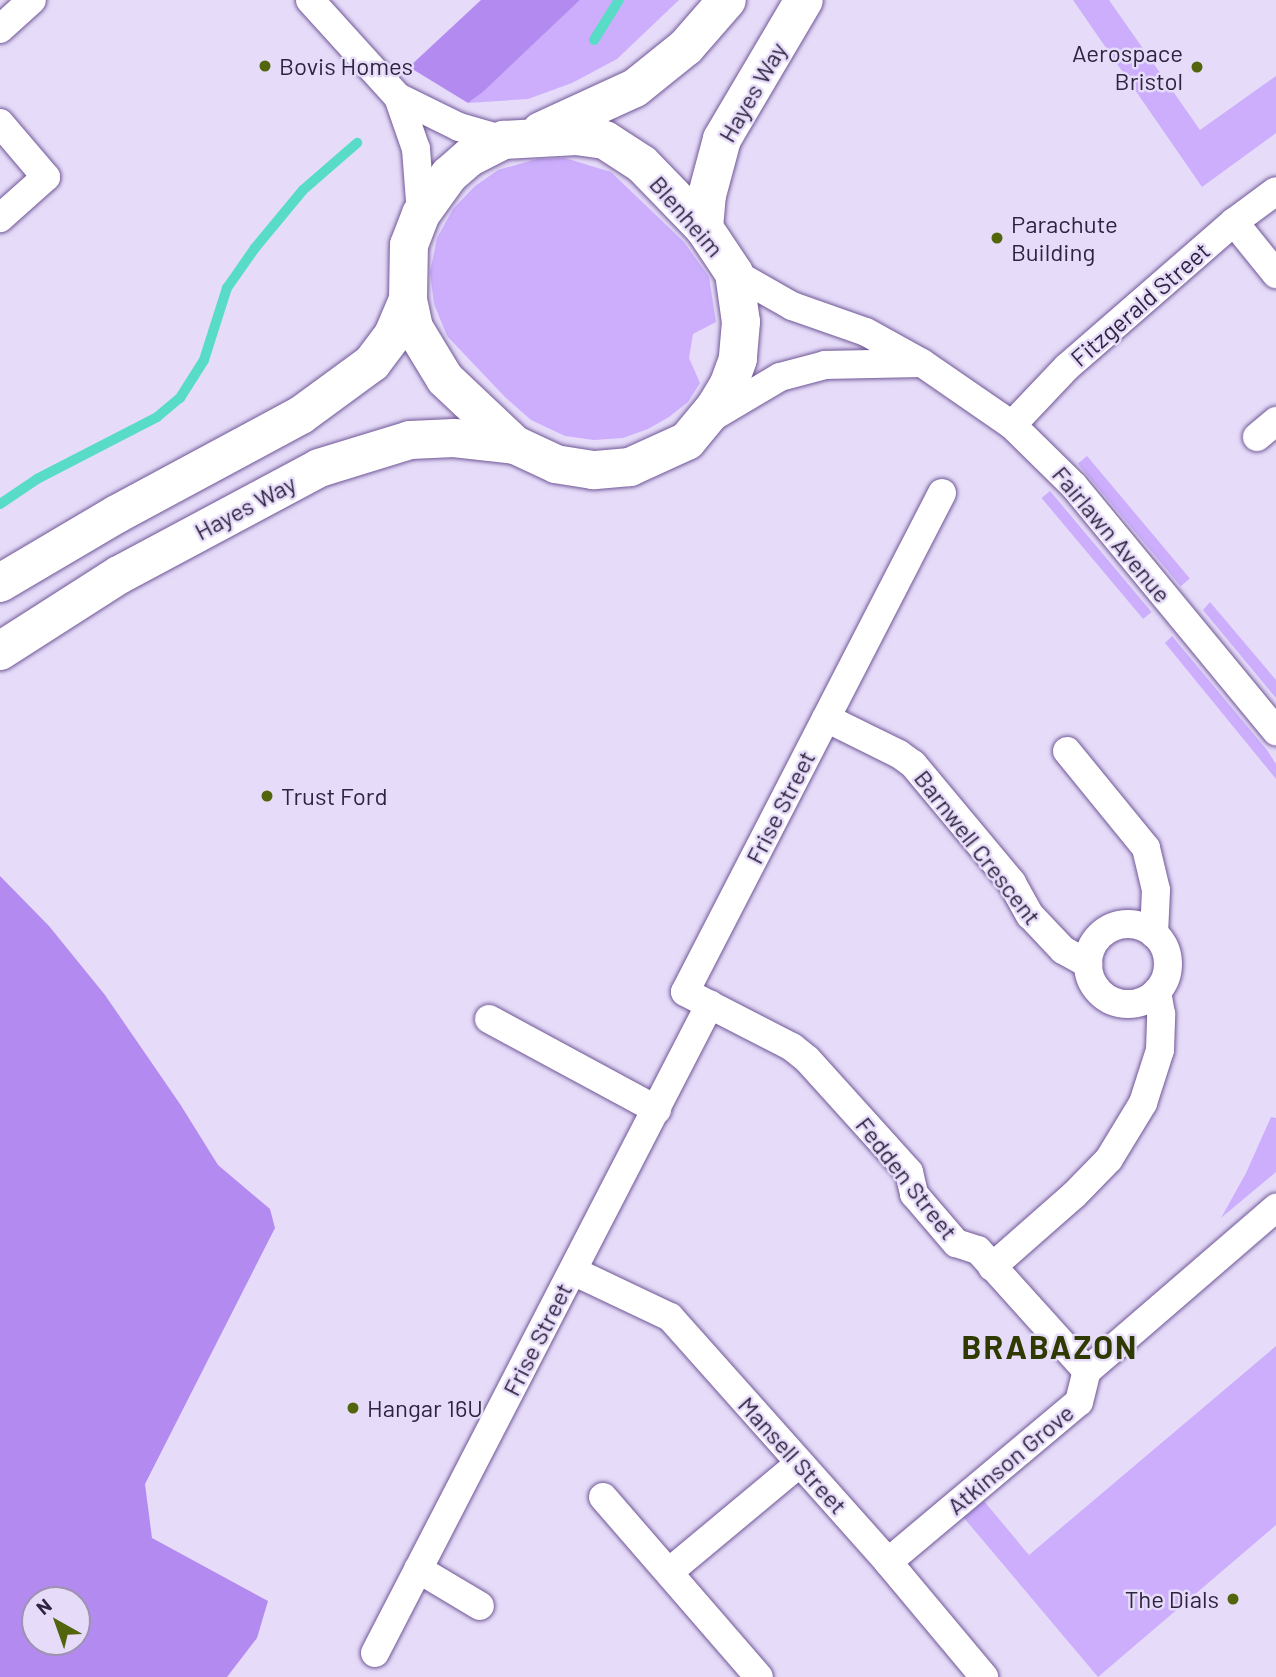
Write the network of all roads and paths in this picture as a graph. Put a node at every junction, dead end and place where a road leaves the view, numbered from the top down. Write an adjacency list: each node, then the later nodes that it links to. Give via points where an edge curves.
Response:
1 (32, 0): 5 (street)
2 (310, 0): 6 (street)
3 (727, 0): 8 (street, via 686,47 635,88 586,113)
4 (804, 0): 13 (street, Hayes Way, via 722,139 707,195)
5 (0, 29)
6 (398, 97): 8 (street, via 459,127); 10 (street, via 416,149)
7 (0, 123): 11 (street, via 46,177)
8 (515, 138): 10 (street, Blenheim, via 470,156 449,175); 13 (street, Blenheim, via 605,140 642,164)
9 (1276, 191): 12 (street, Fitzgerald Street)
10 (421, 214): 16 (street, Blenheim, via 409,245)
11 (0, 218)
12 (1234, 222): 15 (street); 19 (street, Fitzgerald Street, via 1067,367)
13 (704, 228): 14 (street, Blenheim)
14 (734, 273): 17 (street, Fairlawn Avenue, via 792,306 866,332); 18 (street, Blenheim, via 741,322 738,359 729,384)
15 (1276, 274)
16 (408, 300): 20 (street, Blenheim, via 414,328 445,379); 22 (street, via 393,335 372,363 300,415)
17 (922, 363): 18 (street, via 825,365 780,377); 19 (street, Fairlawn Avenue)
18 (701, 424): 20 (street, Blenheim, via 687,441 630,467 593,470 556,464)
19 (1012, 425): 25 (street, Fairlawn Avenue, via 1074,486)
20 (515, 445): 23 (street, Hayes Way, via 454,438 410,440 319,468 119,575)
21 (942, 493): 24 (street, Frise Street)
22 (0, 583)
23 (0, 651)
24 (826, 718): 28 (street, Barnwell Crescent, via 913,764 1012,883 1030,915 1063,950); 30 (street, Frise Street, via 685,992)
25 (1276, 731)
26 (1067, 751): 27 (street, via 1146,848 1156,890)
27 (1154, 934): 28 (street, via 1130,924 1118,926 1096,940); 29 (street, via 1168,961)
28 (1088, 964): 29 (street, via 1097,990 1120,1003 1146,1000)
29 (1157, 991): 34 (street, via 1160,1050 1143,1103 1109,1159)
30 (710, 1004): 32 (street, Frise Street); 34 (street, Fedden Street, via 807,1059 909,1172 914,1194 956,1243 978,1250)
31 (489, 1019): 32 (street)
32 (657, 1110): 35 (street, Frise Street)
33 (1276, 1208): 36 (street)
34 (992, 1267): 36 (street, Fedden Street)
35 (573, 1271): 37 (street, Mansell Street, via 670,1317); 40 (street, Frise Street)
36 (1087, 1371): 39 (street, Atkinson Grove, via 1079,1402)
37 (800, 1462): 39 (street, Mansell Street); 41 (street)
38 (603, 1497): 41 (street)
39 (888, 1562): 45 (street, Mansell Street)
40 (418, 1569): 42 (street); 43 (street, Frise Street)
41 (669, 1572): 44 (street)
42 (480, 1606)
43 (375, 1653)
44 (759, 1677)
45 (984, 1677)

